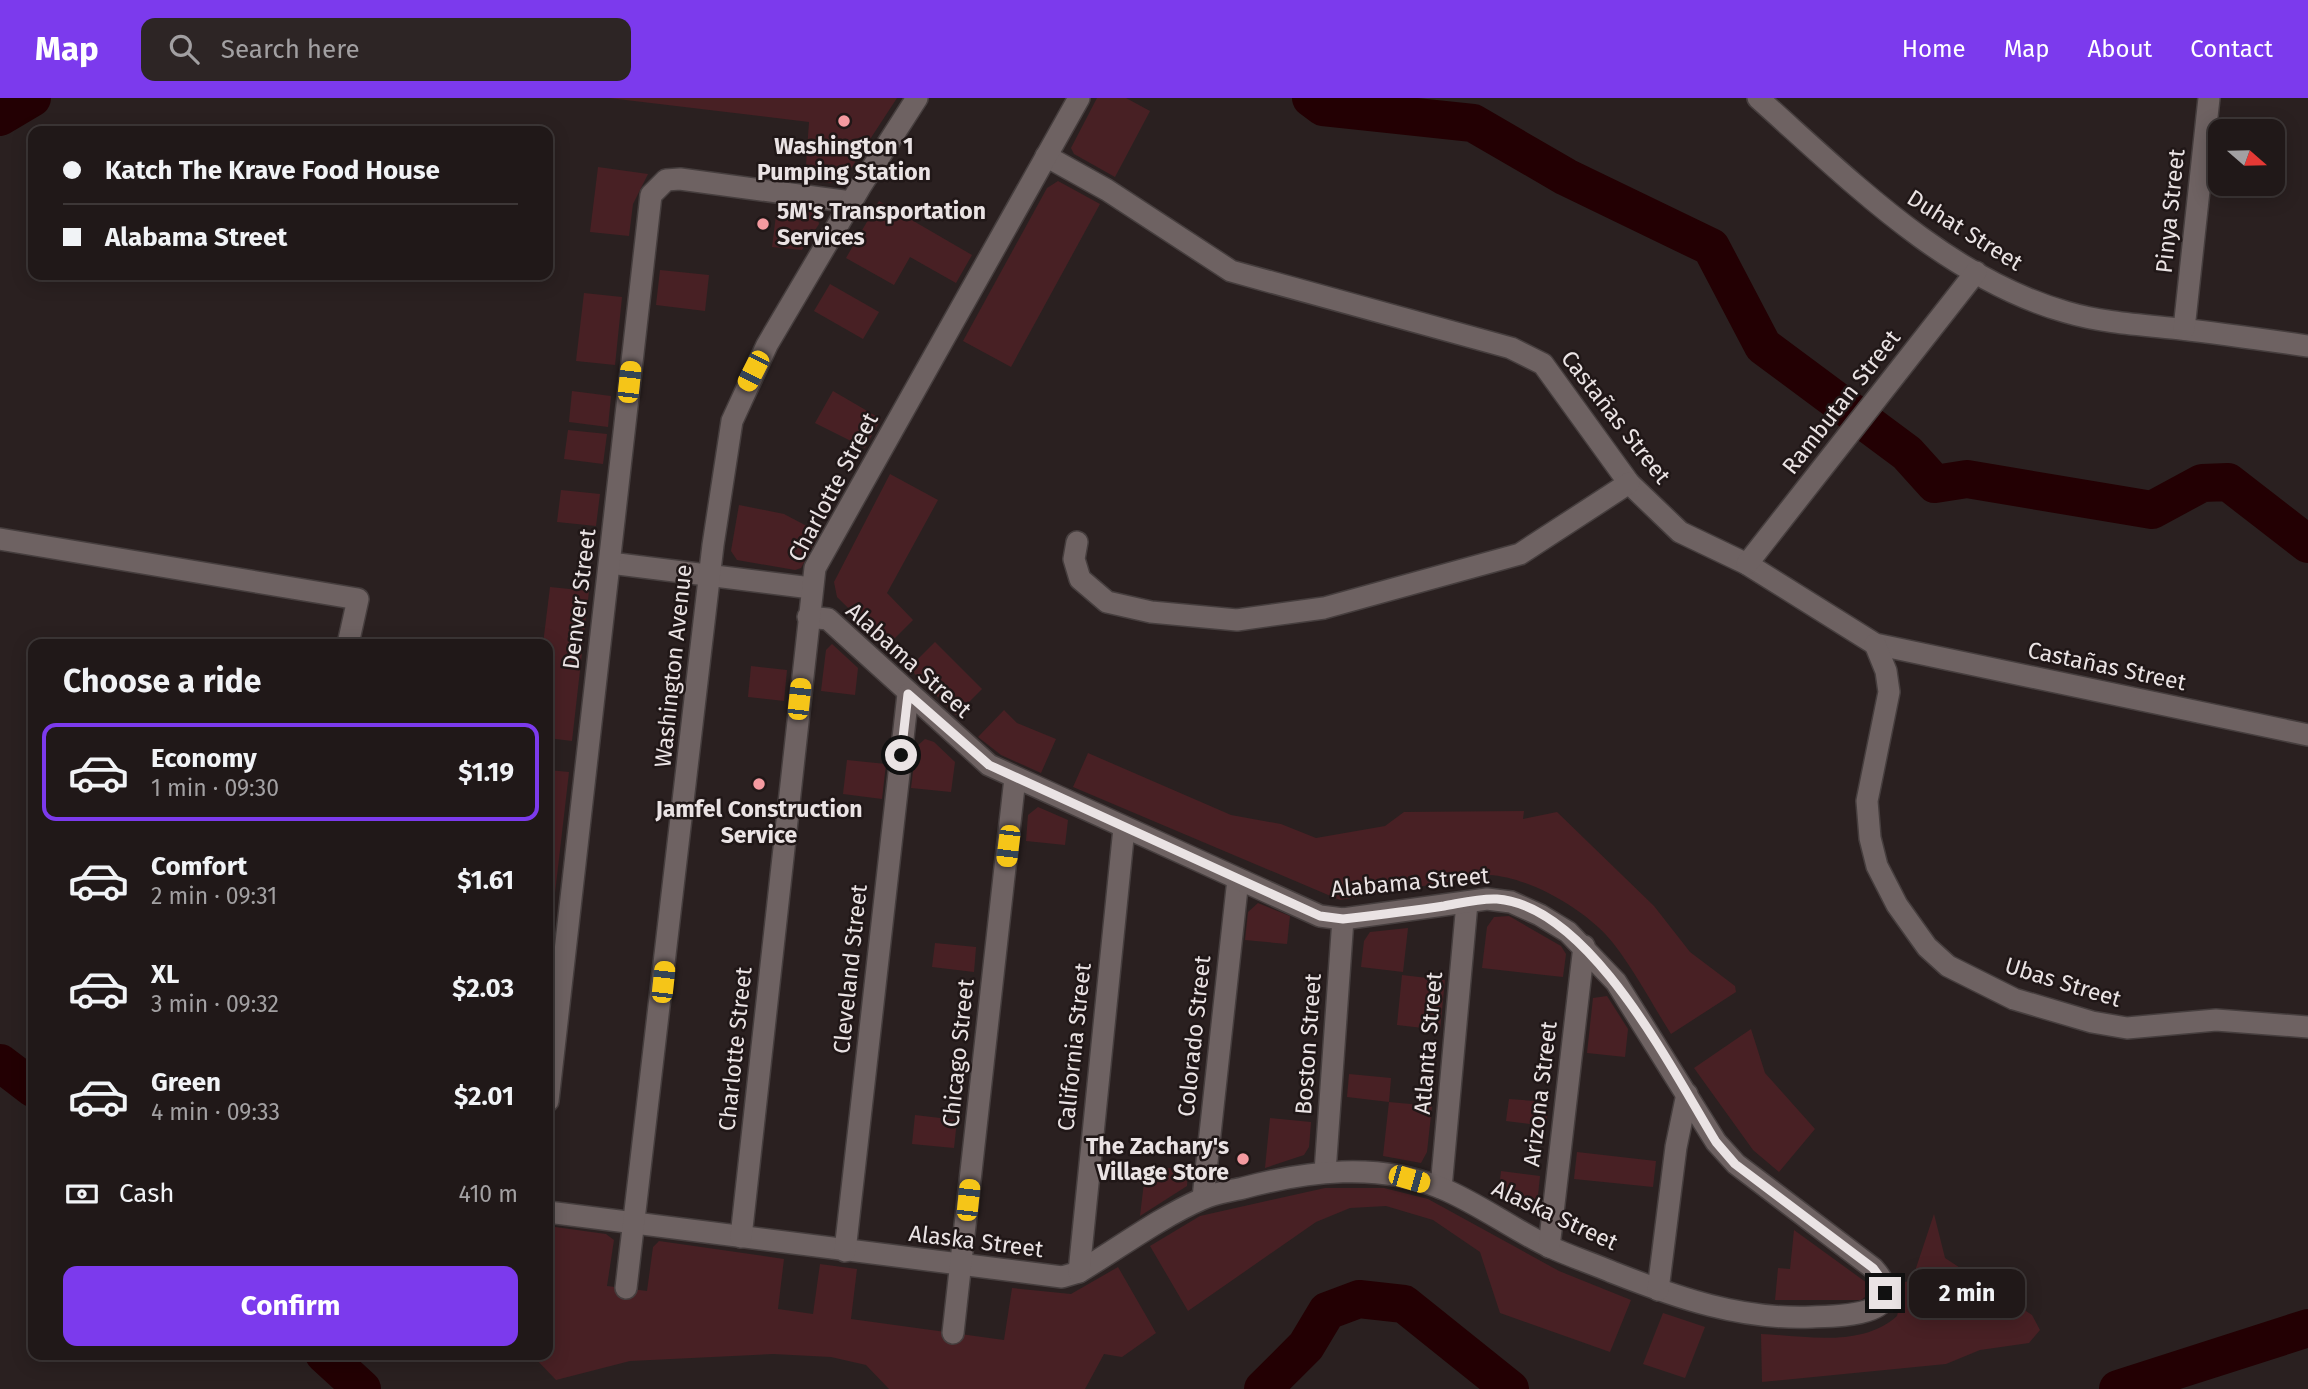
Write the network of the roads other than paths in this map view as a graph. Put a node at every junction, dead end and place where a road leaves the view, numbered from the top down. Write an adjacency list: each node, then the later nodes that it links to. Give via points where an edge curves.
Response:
1 (917, 98): 6 (street, Washington Avenue)
2 (1079, 98): 5 (street, Charlotte Street)
3 (1758, 98): 7 (street, Duhat Street, via 1886,212)
4 (2209, 98): 8 (street, Pinya Street)
5 (1046, 156): 10 (street, Castañas Street, via 1231,271 1511,348 1543,364); 16 (street, Charlotte Street, via 815,568)
6 (851, 202): 13 (street, Denver Street, via 680,179 656,187 648,208); 15 (street, Washington Avenue, via 737,406 727,443)
7 (1976, 272): 8 (street, Duhat Street, via 2066,312); 14 (street, Rambutan Street)
8 (2184, 329): 9 (street, Duhat Street)
9 (2308, 346)
10 (1629, 483): 12 (street, via 1520,554 1324,608 1237,620 1151,612 1107,602 1080,579 1074,559); 14 (street, Castañas Street, via 1680,533)
11 (0, 539): 18 (street, via 358,599)
12 (1077, 542)
13 (610, 563): 15 (street); 29 (street, Denver Street)
14 (1748, 564): 19 (street, Castañas Street)
15 (710, 575): 16 (street); 35 (street, Washington Avenue)
16 (811, 588): 17 (street, Charlotte Street)
17 (808, 617): 20 (street, Alabama Street, via 828,619); 36 (street, Charlotte Street)
18 (349, 639)
19 (1875, 644): 21 (street, Castañas Street); 28 (street, Ubas Street, via 1889,692 1867,801 1870,838 1877,866 1897,905 1927,947 1948,966 1994,990 2092,1022 2127,1028 2216,1020)
20 (908, 694): 22 (street, Alabama Street, via 972,752); 38 (street, Cleveland Street)
21 (2308, 735)
22 (1015, 778): 23 (street, Alabama Street); 39 (street, Chicago Street)
23 (1124, 828): 24 (street, Alabama Street); 40 (street, California Street)
24 (1238, 879): 26 (street, Alabama Street, via 1320,916); 33 (street, Colorado Street)
25 (1467, 903): 26 (street, Alabama Street); 27 (street, Alabama Street, via 1487,899 1511,902 1540,915); 32 (street, Atlanta Street)
26 (1343, 919): 31 (street, Boston Street)
27 (1584, 946): 30 (street, Alabama Street, via 1616,982); 37 (street, Arizona Street)
28 (2308, 1027)
29 (553, 1058)
30 (1687, 1094): 42 (street); 43 (street, Alabama Street, via 1735,1164 1873,1268)
31 (1325, 1172): 32 (street, Alaska Street, via 1393,1175); 33 (street, Alaska Street)
32 (1441, 1188): 37 (street, Alaska Street)
33 (1203, 1198): 40 (street, Alaska Street)
34 (553, 1213): 35 (street, Alaska Street)
35 (635, 1223): 36 (street, Alaska Street); 41 (street, Washington Avenue)
36 (741, 1237): 38 (street, Alaska Street)
37 (1549, 1247): 42 (street, Alaska Street)
38 (845, 1251): 39 (street, Alaska Street)
39 (960, 1266): 40 (street, Alaska Street, via 1047,1277); 44 (street, Chicago Street)
40 (1079, 1272)
41 (626, 1288)
42 (1658, 1290): 43 (street, Alaska Street, via 1754,1316 1796,1318 1866,1314)
43 (1885, 1293)
44 (953, 1333)

